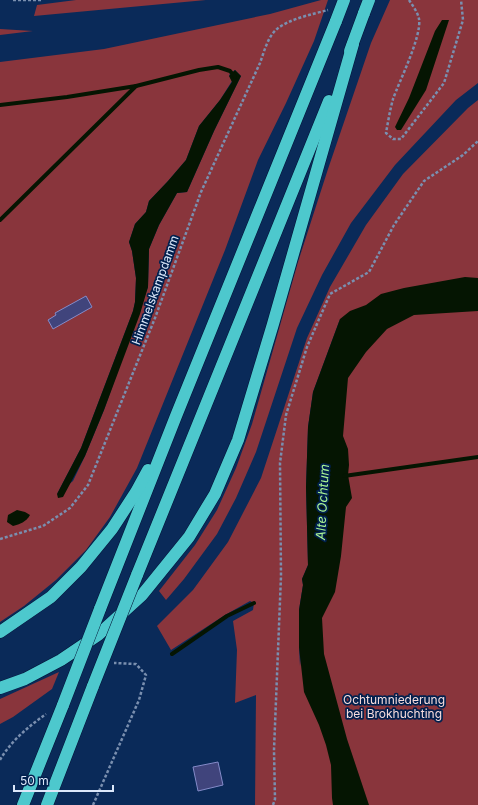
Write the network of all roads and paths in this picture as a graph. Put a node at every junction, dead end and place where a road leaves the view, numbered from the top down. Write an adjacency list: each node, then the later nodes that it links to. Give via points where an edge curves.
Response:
1 (13, 0): 2 (path)
2 (42, 0)
3 (344, 0): 10 (highway, bridge)
4 (369, 0): 8 (highway, bridge)
5 (409, 0): 6 (path, via 419,20 419,28 414,48 393,100 386,133 393,139 401,139 444,84 463,20)
6 (461, 0)
7 (299, 17): 11 (path, Himmelskampdamm, via 276,29 267,43 201,192 155,318 88,485 70,508 43,526)
8 (353, 44): 14 (highway, via 274,324 240,432 215,494 189,537 142,595 98,635 61,660 26,679); 18 (highway, bridge, via 137,575)
9 (478, 141): 20 (path, via 463,155 424,181 394,225 369,272 330,294 307,347 286,415 280,463 281,576)
10 (176, 416): 12 (highway, via 136,492 112,529 52,597); 17 (highway, bridge)
11 (0, 539)
12 (0, 632)
13 (127, 664): 19 (path, via 136,664 146,675 140,700)
14 (0, 688)
15 (43, 716): 16 (path, via 33,723)
16 (0, 760)
17 (23, 805)
18 (47, 805)
19 (93, 805)
20 (273, 805)

